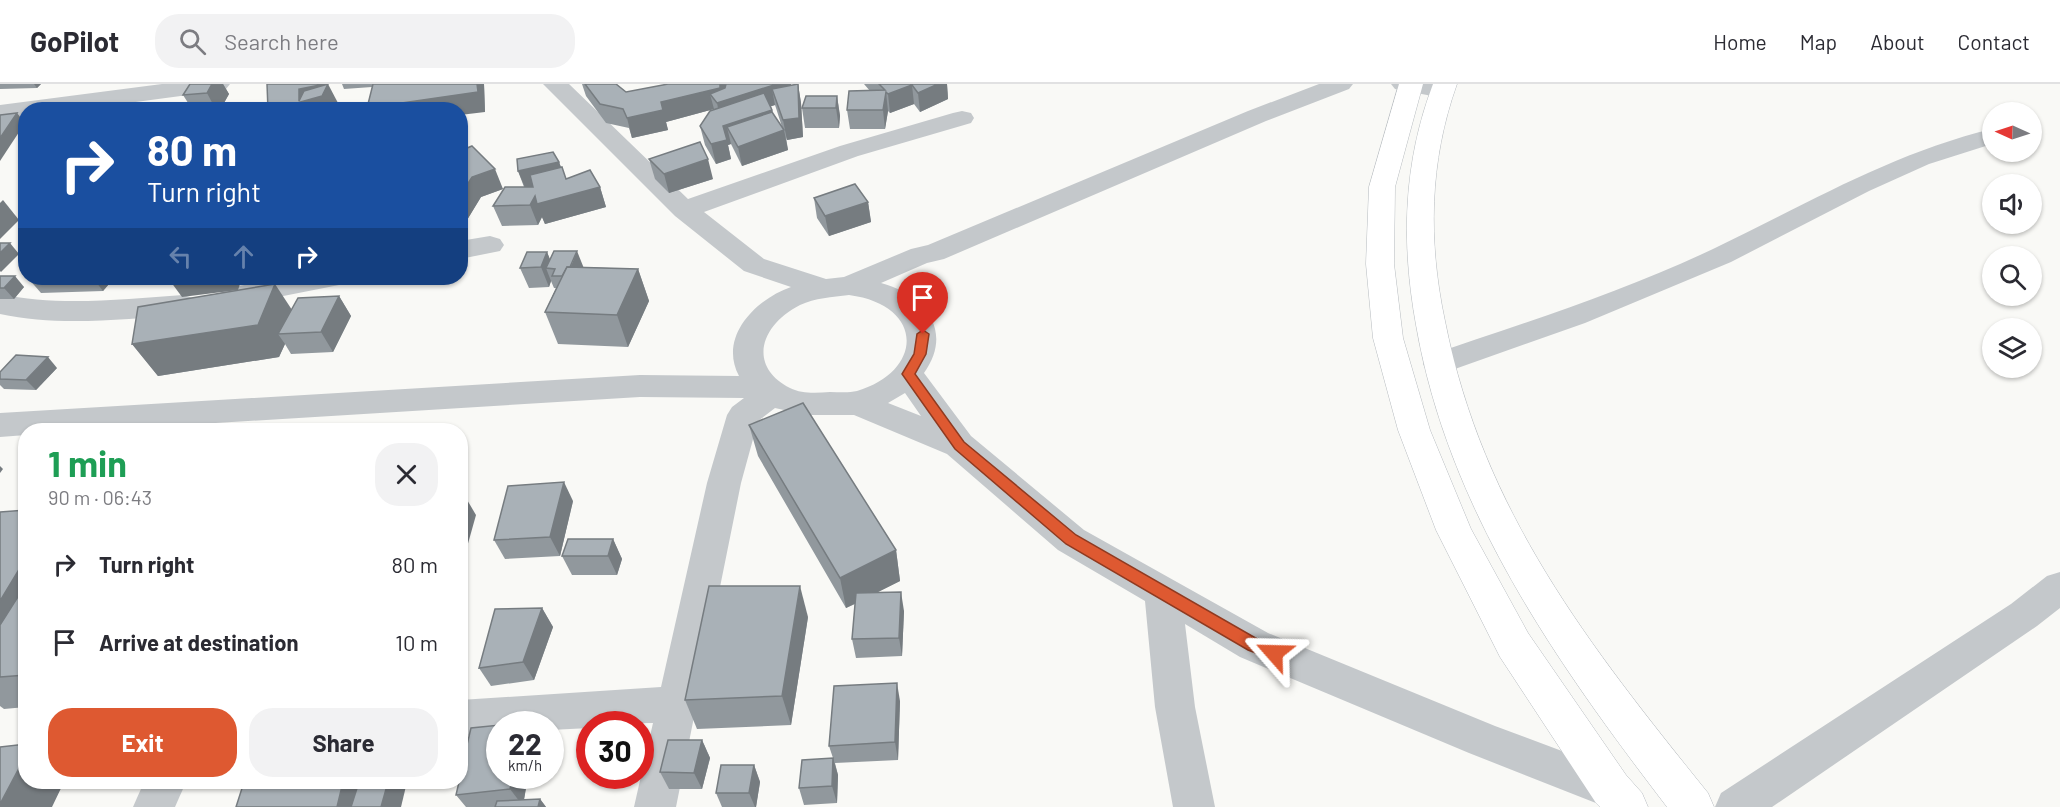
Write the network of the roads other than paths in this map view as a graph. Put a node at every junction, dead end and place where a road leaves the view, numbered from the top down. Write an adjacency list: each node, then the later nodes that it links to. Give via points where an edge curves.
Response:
1 (218, 84): 6 (street)
2 (555, 84): 11 (street)
3 (1341, 84): 14 (street, via 934,253)
4 (1408, 84): 5 (street); 37 (main road, via 1382,187 1380,264 1388,338 1414,430 1454,530 1514,645)
5 (1444, 87): 22 (main road, via 1423,163 1418,209 1420,263)
6 (78, 102)
7 (18, 110): 8 (street)
8 (0, 112)
9 (962, 118): 11 (street, via 849,151)
10 (1982, 139): 22 (street, via 1920,159 1860,185 1721,255 1575,316)
11 (684, 210): 15 (street)
12 (490, 245): 13 (street)
13 (468, 249)
14 (921, 255): 17 (street); 18 (street)
15 (754, 265): 17 (street); 20 (street)
16 (291, 285): 19 (street, via 178,306 107,310 22,309)
17 (836, 287): 18 (street, via 876,290); 20 (street, via 803,293)
18 (898, 300): 23 (street, via 915,315 923,334 920,354)
19 (0, 304)
20 (769, 311): 21 (street, via 751,333)
21 (746, 357): 24 (street); 25 (street, via 751,373)
22 (1438, 364): 41 (main road, via 1473,473 1509,547 1619,714)
23 (908, 374): 26 (street, via 886,392); 30 (street)
24 (640, 386): 25 (street); 27 (street)
25 (778, 395): 26 (street); 31 (street, via 772,432); 31 (street, via 743,415)
26 (857, 403): 30 (street)
27 (33, 423)
28 (18, 424): 29 (street)
29 (0, 425)
30 (959, 445): 33 (street, via 1071,540)
31 (724, 483): 34 (street)
32 (2060, 587): 42 (street)
33 (1164, 593): 37 (street, via 1254,645); 40 (street, via 1175,707)
34 (679, 704): 35 (street); 39 (street)
35 (468, 717)
36 (162, 789): 38 (street)
37 (1619, 798)
38 (154, 807)
39 (655, 807)
40 (1194, 807)
41 (1692, 807)
42 (1736, 807)

